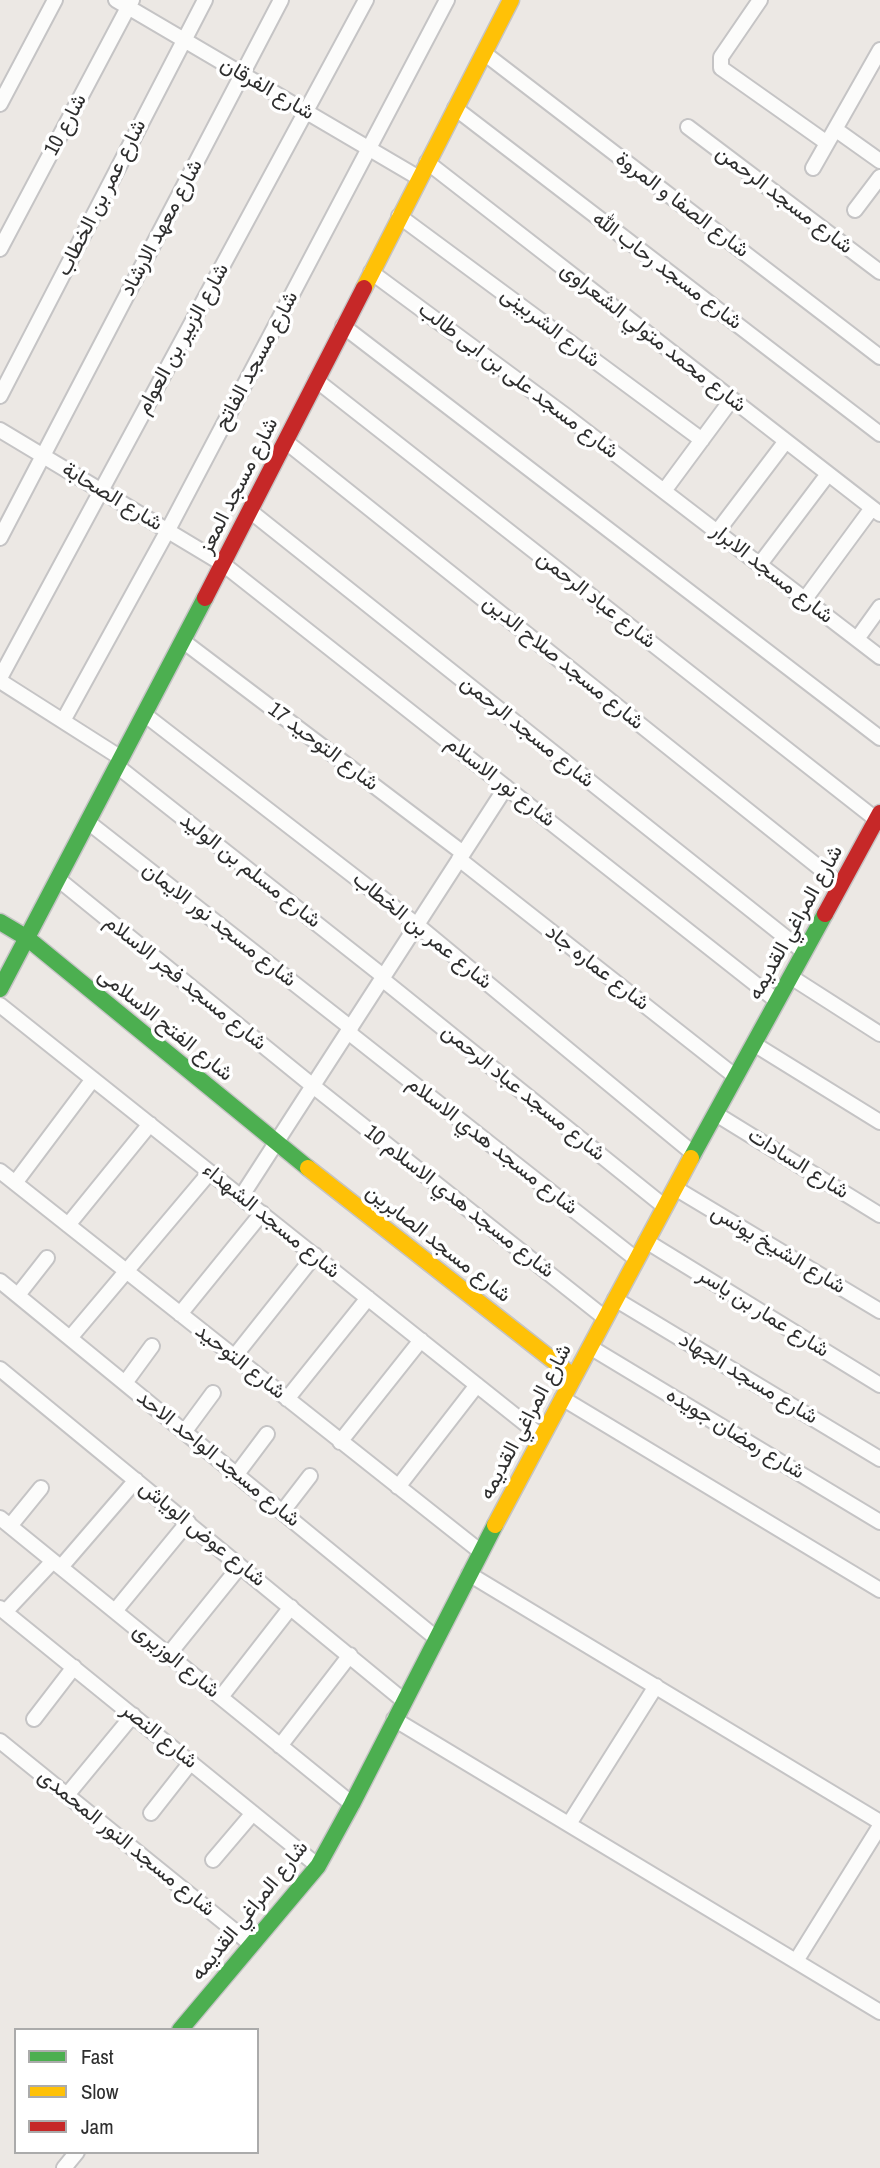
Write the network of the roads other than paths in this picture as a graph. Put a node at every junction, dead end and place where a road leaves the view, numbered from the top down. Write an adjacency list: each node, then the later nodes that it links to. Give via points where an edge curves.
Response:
1 (55, 0): 13 (street)
2 (205, 0): 9 (street, شارع عمر بن الخطاب)
3 (281, 0): 12 (street, شارع معهد الارشاد)
4 (366, 0): 15 (street, شارع الزبير بن العوام)
5 (447, 0): 19 (street, شارع مسجد الفاتح)
6 (511, 0): 11 (street, شارع مسجد المعز)
7 (760, 0): 18 (street, via 721,57 721,68)
8 (125, 2): 9 (street, شارع الفرقان); 27 (street, شارع 10)
9 (183, 41): 12 (street, شارع الفرقان); 33 (street, شارع عمر بن الخطاب)
10 (880, 50): 17 (street)
11 (484, 53): 14 (street, شارع مسجد المعز); 31 (street, شارع الصفا و المروة)
12 (242, 74): 15 (street, شارع الفرقان); 40 (street, شارع معهد الارشاد)
13 (0, 104)
14 (455, 108): 21 (street, شارع مسجد المعز); 36 (street, شارع مسجد رحاب الله)
15 (306, 112): 19 (street, شارع الفرقان); 42 (street, شارع الزبير بن العوام)
16 (688, 127): 29 (street, شارع مسجد الرحمن)
17 (835, 129): 18 (street); 20 (street)
18 (827, 143): 22 (street)
19 (369, 149): 24 (street, شارع الفرقان); 46 (street, شارع مسجد الفاتح)
20 (880, 161)
21 (427, 162): 24 (street, شارع مسجد المعز); 34 (street, شارع محمد متولي الشعراوى)
22 (813, 168)
23 (880, 177): 25 (street)
24 (419, 178): 26 (street, شارع مسجد المعز)
25 (855, 210)
26 (399, 216): 28 (street, شارع مسجد المعز); 37 (street, شارع الشربينى)
27 (0, 249)
28 (371, 272): 30 (street, شارع مسجد المعز); 43 (street, شارع مسجد على بن ابى طالب)
29 (880, 272)
30 (343, 326): 32 (street, شارع مسجد المعز); 59 (street)
31 (880, 357)
32 (316, 380): 38 (street, شارع مسجد المعز); 62 (street, شارع عباد الرحمن)
33 (0, 396)
34 (732, 399): 37 (street); 39 (street, شارع محمد متولي الشعراوى)
35 (0, 430): 40 (street, شارع الصحابة)
36 (880, 434)
37 (702, 440): 43 (street)
38 (285, 441): 44 (street, شارع مسجد المعز); 66 (street, شارع مسجد صلاح الدين)
39 (786, 441): 41 (street, شارع محمد متولي الشعراوى); 47 (street)
40 (43, 456): 42 (street, شارع الصحابة); 48 (street, شارع معهد الارشاد)
41 (828, 474): 45 (street, شارع محمد متولي الشعراوى); 50 (street)
42 (101, 490): 46 (street, شارع الصحابة); 56 (street, شارع الزبير بن العوام)
43 (664, 491): 47 (street, شارع مسجد الابرار)
44 (250, 511): 49 (street, شارع مسجد المعز); 70 (street, شارع مسجد الرحمن)
45 (876, 511): 51 (street)
46 (168, 530): 49 (street, شارع الصحابة); 58 (street, شارع مسجد الفاتح)
47 (717, 532): 50 (street, شارع مسجد الابرار)
48 (0, 538)
49 (223, 564): 54 (street, شارع مسجد المعز); 61 (street, شارع نور الاسلام)
50 (760, 564): 51 (street, شارع مسجد الابرار)
51 (805, 599): 53 (street, شارع مسجد الابرار)
52 (880, 607): 53 (street)
53 (857, 639): 55 (street, شارع مسجد الابرار)
54 (183, 641): 57 (street, شارع مسجد المعز); 64 (street, شارع التوحيد 17)
55 (880, 657)
56 (0, 680): 58 (street, شارع مسلم بن الوليد)
57 (144, 714): 60 (street, شارع مسجد المعز); 68 (street, شارع عمر بن الخطاب)
58 (64, 721): 60 (street, شارع مسلم بن الوليد)
59 (880, 738)
60 (119, 762): 63 (street, شارع مسجد المعز); 72 (street, شارع مسلم بن الوليد)
61 (506, 787): 64 (street); 74 (street, شارع نور الاسلام)
62 (878, 816): 66 (street, شارع المراغي القديمه)
63 (88, 822): 65 (street, شارع مسجد المعز); 76 (street, شارع مسجد نور الايمان)
64 (461, 856): 68 (street); 79 (street, شارع عماره جاد)
65 (58, 879): 69 (street, شارع مسجد المعز); 81 (street, شارع مسجد فجر الاسلام)
66 (841, 886): 70 (street, شارع المراغي القديمه)
67 (0, 922): 69 (street, شارع الفتح الاسلامى)
68 (417, 925): 72 (street); 86 (street, شارع عمر بن الخطاب)
69 (27, 938): 73 (street, شارع مسجد المعز); 85 (street, شارع الفتح الاسلامى)
70 (804, 952): 71 (street, شارع المراغي القديمه)
71 (791, 977): 74 (street, شارع المراغي القديمه); 77 (street)
72 (382, 978): 76 (street); 92 (street, شارع مسجد عباد الرحمن)
73 (0, 989)
74 (778, 1001): 78 (street, شارع المراغي القديمه)
75 (0, 1005): 80 (street, شارع مسجد الشهداء)
76 (349, 1030): 81 (street); 99 (street, شارع مسجد هدي الاسلام)
77 (880, 1034)
78 (754, 1044): 79 (street, شارع المراغي القديمه); 83 (street)
79 (736, 1077): 82 (street, شارع المراغي القديمه)
80 (93, 1079): 84 (street, شارع مسجد الشهداء); 89 (street)
81 (313, 1086): 85 (street); 107 (street, شارع مسجد هدي الاسلام 10)
82 (716, 1114): 86 (street, شارع المراغي القديمه); 94 (street, شارع السادات)
83 (880, 1122)
84 (150, 1124): 88 (street, شارع مسجد الشهداء); 95 (street)
85 (276, 1143): 91 (street); 114 (street, شارع مسجد الصابرين)
86 (694, 1154): 90 (street, شارع المراغي القديمه)
87 (0, 1171): 89 (street, شارع التوحيد)
88 (210, 1172): 91 (street, شارع مسجد الشهداء); 100 (street)
89 (15, 1183): 95 (street, شارع التوحيد)
90 (675, 1188): 92 (street, شارع المراغي القديمه); 105 (street, شارع الشيخ يونس)
91 (242, 1197): 93 (street, شارع مسجد الشهداء)
92 (664, 1207): 96 (street, شارع المراغي القديمه)
93 (262, 1213): 97 (street, شارع مسجد الشهداء); 106 (street)
94 (880, 1215)
95 (68, 1225): 100 (street, شارع التوحيد)
96 (646, 1241): 99 (street, شارع المراغي القديمه); 117 (street, شارع عمار بن ياسر)
97 (315, 1255): 103 (street, شارع مسجد الشهداء); 112 (street)
98 (47, 1258): 102 (street)
99 (636, 1259): 104 (street, شارع المراغي القديمه)
100 (126, 1271): 106 (street, شارع التوحيد); 108 (street)
101 (0, 1280): 102 (street, شارع مسجد الواحد الاحد)
102 (18, 1295): 108 (street, شارع مسجد الواحد الاحد)
103 (368, 1298): 109 (street, شارع مسجد الشهداء); 120 (street)
104 (615, 1299): 107 (street, شارع المراغي القديمه); 125 (street, شارع مسجد الجهاد)
105 (880, 1311)
106 (180, 1314): 112 (street, شارع التوحيد)
107 (605, 1318): 111 (street, شارع المراغي القديمه)
108 (70, 1338): 115 (street, شارع مسجد الواحد الاحد)
109 (421, 1340): 116 (street, شارع مسجد الشهداء); 124 (street)
110 (152, 1346): 115 (street)
111 (590, 1347): 114 (street, شارع المراغي القديمه); 134 (street, شارع رمضان جويده)
112 (234, 1357): 120 (street, شارع التوحيد)
113 (0, 1369): 128 (street, شارع عوض الوياش)
114 (574, 1377): 119 (street, شارع المراغي القديمه)
115 (125, 1383): 121 (street, شارع مسجد الواحد الاحد)
116 (477, 1385): 123 (street, شارع مسجد الشهداء); 129 (street)
117 (880, 1385)
118 (213, 1393): 121 (street)
119 (562, 1398): 123 (street, شارع المراغي القديمه); 139 (street)
120 (288, 1399): 124 (street, شارع التوحيد)
121 (185, 1431): 126 (street, شارع مسجد الواحد الاحد)
122 (267, 1434): 126 (street)
123 (542, 1437): 135 (street, شارع المراغي القديمه)
124 (341, 1441): 129 (street, شارع التوحيد)
125 (880, 1459)
126 (237, 1474): 131 (street, شارع مسجد الواحد الاحد)
127 (310, 1476): 131 (street)
128 (136, 1480): 133 (street, شارع عوض الوياش); 136 (street)
129 (398, 1487): 135 (street, شارع التوحيد)
130 (41, 1488): 132 (street)
131 (283, 1511): 143 (street, شارع مسجد الواحد الاحد)
132 (5, 1522): 136 (street, شارع الوزيرى)
133 (188, 1522): 137 (street, شارع عوض الوياش); 142 (street)
134 (880, 1522)
135 (481, 1552): 138 (street, شارع المراغي القديمه)
136 (57, 1564): 141 (street); 142 (street, شارع الوزيرى)
137 (240, 1566): 140 (street, شارع عوض الوياش); 144 (street)
138 (469, 1574): 143 (street, شارع المراغي القديمه); 147 (street)
139 (880, 1590)
140 (290, 1607): 145 (street, شارع عوض الوياش); 148 (street)
141 (3, 1610): 146 (street, شارع النصر)
142 (115, 1611): 144 (street, شارع الوزيرى)
143 (436, 1638): 149 (street, شارع المراغي القديمه)
144 (169, 1654): 148 (street, شارع الوزيرى)
145 (349, 1655): 149 (street, شارع عوض الوياش); 154 (street)
146 (74, 1667): 150 (street, شارع النصر); 151 (street)
147 (656, 1686): 160 (street); 161 (street)
148 (220, 1697): 154 (street, شارع الوزيرى)
149 (404, 1700): 152 (street, شارع المراغي القديمه)
150 (133, 1715): 155 (street, شارع النصر); 156 (street)
151 (34, 1719)
152 (394, 1719): 157 (street, شارع المراغي القديمه); 160 (street)
153 (0, 1741): 156 (street, شارع مسجد النور المحمدى)
154 (280, 1746): 157 (street, شارع الوزيرى)
155 (191, 1762): 158 (street); 159 (street, شارع النصر)
156 (67, 1795): 164 (street, شارع مسجد النور المحمدى)
157 (352, 1804): 163 (street, شارع المراغي القديمه)
158 (151, 1813)
159 (253, 1813): 162 (street); 163 (street, شارع النصر)
160 (569, 1824): 165 (street)
161 (880, 1824): 165 (street)
162 (212, 1860)
163 (318, 1866): 164 (street, شارع المراغي القديمه)
164 (252, 1945): 167 (street, شارع المراغي القديمه)
165 (796, 1961): 166 (street)
166 (880, 2012)
167 (182, 2028)
168 (75, 2154): 169 (street)
169 (64, 2168)

